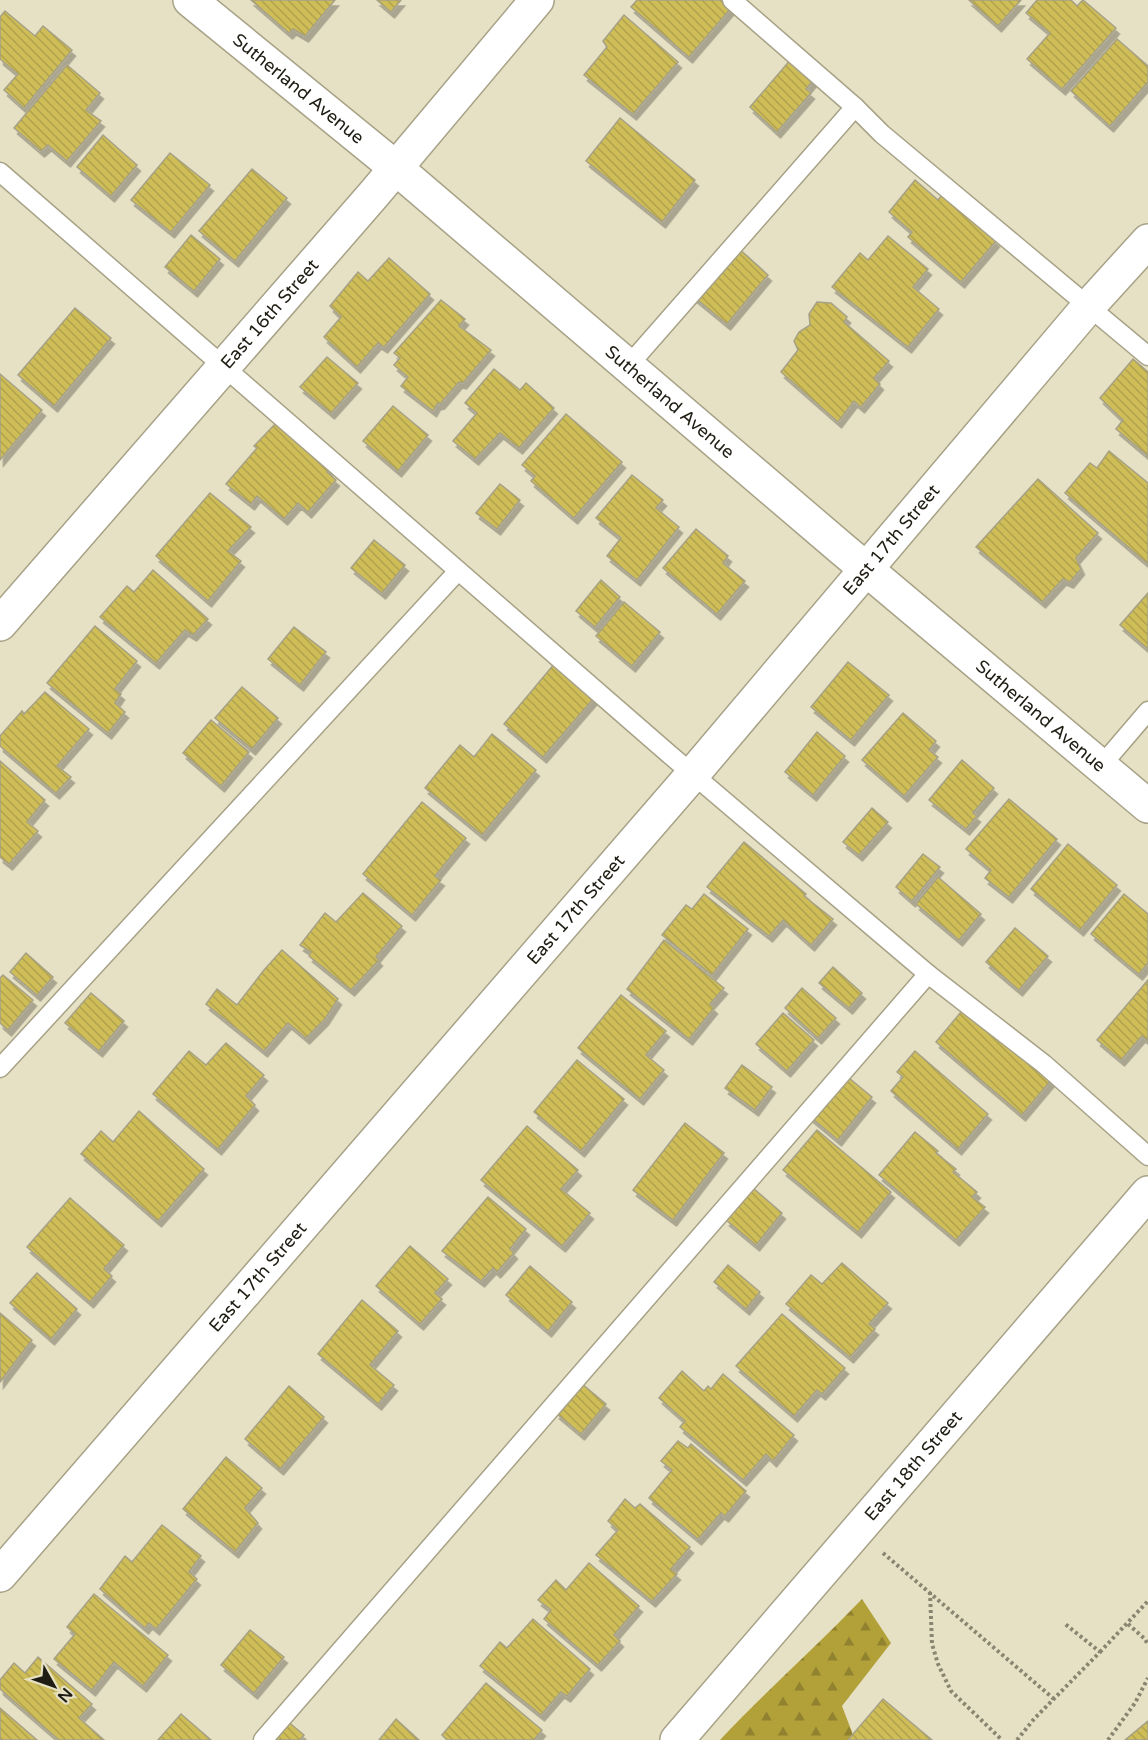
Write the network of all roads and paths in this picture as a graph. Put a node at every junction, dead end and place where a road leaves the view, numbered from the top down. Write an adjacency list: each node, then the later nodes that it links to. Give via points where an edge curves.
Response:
1 (190, 0): 5 (street, Sutherland Avenue)
2 (537, 0): 5 (street, East 16th Street)
3 (732, 0): 4 (lane)
4 (855, 107): 8 (lane, via 882,135); 10 (lane)
5 (396, 168): 10 (street, Sutherland Avenue); 11 (street, East 16th Street)
6 (0, 172): 11 (lane)
7 (1148, 241): 8 (street, East 17th Street)
8 (1088, 308): 9 (lane); 13 (street, East 17th Street)
9 (1148, 356)
10 (628, 366): 13 (street, Sutherland Avenue)
11 (224, 367): 12 (lane); 14 (street, East 16th Street)
12 (458, 571): 17 (lane); 20 (lane)
13 (867, 571): 16 (street, Sutherland Avenue); 17 (street, East 17th Street)
14 (0, 624)
15 (1148, 711): 16 (lane)
16 (1101, 766): 18 (street, Sutherland Avenue)
17 (693, 774): 19 (lane); 24 (street, East 17th Street)
18 (1148, 806)
19 (928, 974): 21 (lane, via 1044,1064); 33 (lane)
20 (0, 1068)
21 (1148, 1156)
22 (1148, 1193): 23 (street, East 18th Street)
23 (857, 1532): 25 (path); 34 (street, East 18th Street)
24 (0, 1575)
25 (930, 1591): 32 (path); 35 (path, via 932,1644 951,1691)
26 (1148, 1601): 28 (path)
27 (1064, 1623): 30 (path)
28 (1128, 1624): 29 (path); 30 (path)
29 (1148, 1645)
30 (1100, 1652): 32 (path)
31 (1148, 1678): 37 (path)
32 (1054, 1700): 36 (path)
33 (263, 1740)
34 (677, 1740)
35 (1002, 1740)
36 (1017, 1740)
37 (1108, 1740)

